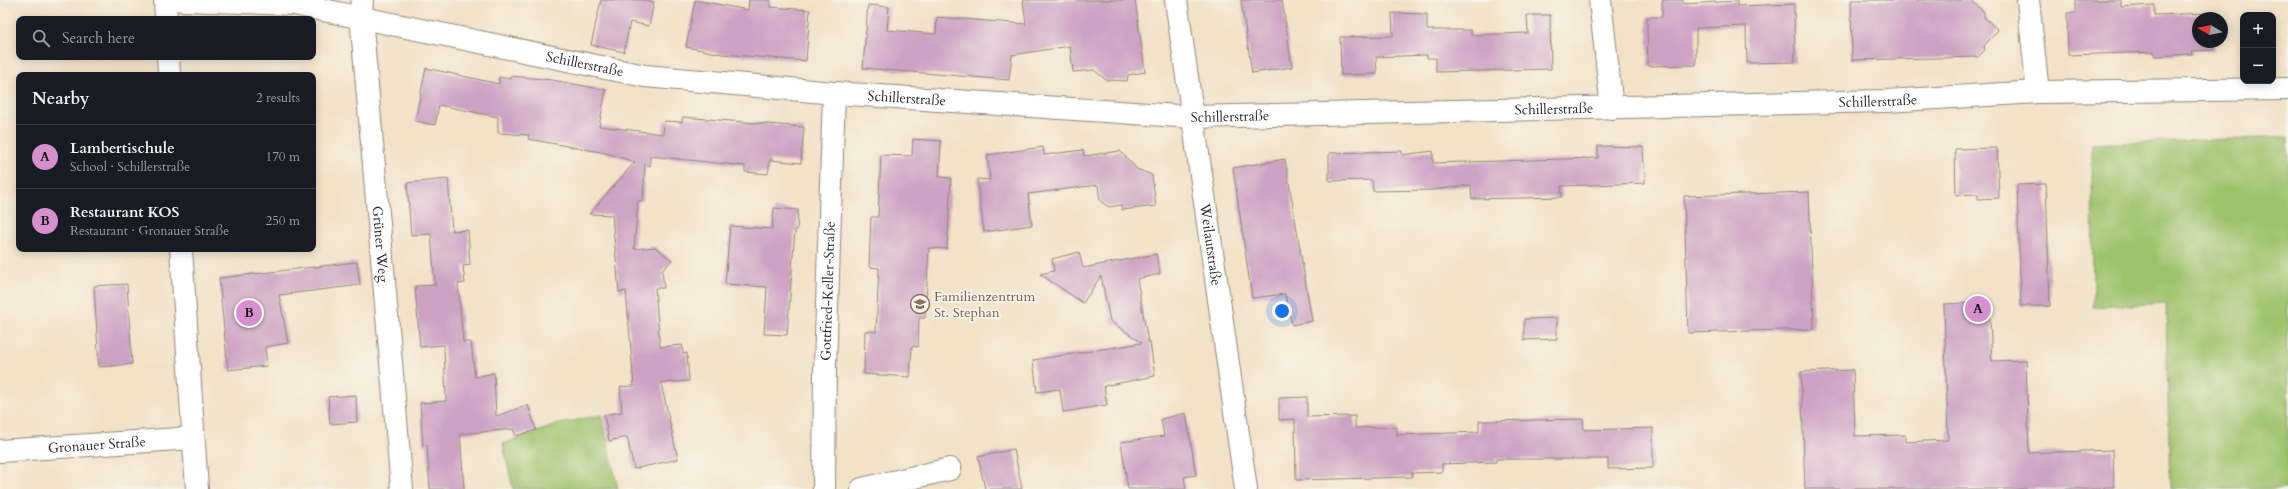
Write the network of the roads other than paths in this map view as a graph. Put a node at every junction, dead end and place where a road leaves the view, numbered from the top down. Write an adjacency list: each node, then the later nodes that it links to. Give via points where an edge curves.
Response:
1 (164, 0): 7 (street)
2 (181, 0): 6 (street, Schillerstraße)
3 (1176, 0): 14 (street, Weilautstraße)
4 (1600, 0): 13 (street)
5 (2028, 0): 11 (street)
6 (361, 8): 12 (street, Schillerstraße, via 645,76); 20 (street, Grüner Weg)
7 (166, 16)
8 (168, 60): 9 (street)
9 (170, 72)
10 (2288, 89): 11 (street, Schillerstraße)
11 (2038, 92): 13 (street, Schillerstraße, via 1886,101)
12 (834, 93): 14 (street, Schillerstraße); 21 (street, Gottfried-Keller-Straße, via 825,367)
13 (1612, 108): 14 (street, Schillerstraße)
14 (1193, 117): 23 (street, Weilautstraße)
15 (181, 252): 16 (street)
16 (193, 438): 17 (street, Gronauer Straße); 19 (street)
17 (0, 451)
18 (950, 469): 22 (street)
19 (194, 487)
20 (402, 489)
21 (824, 489)
22 (862, 489)
23 (1246, 489)

